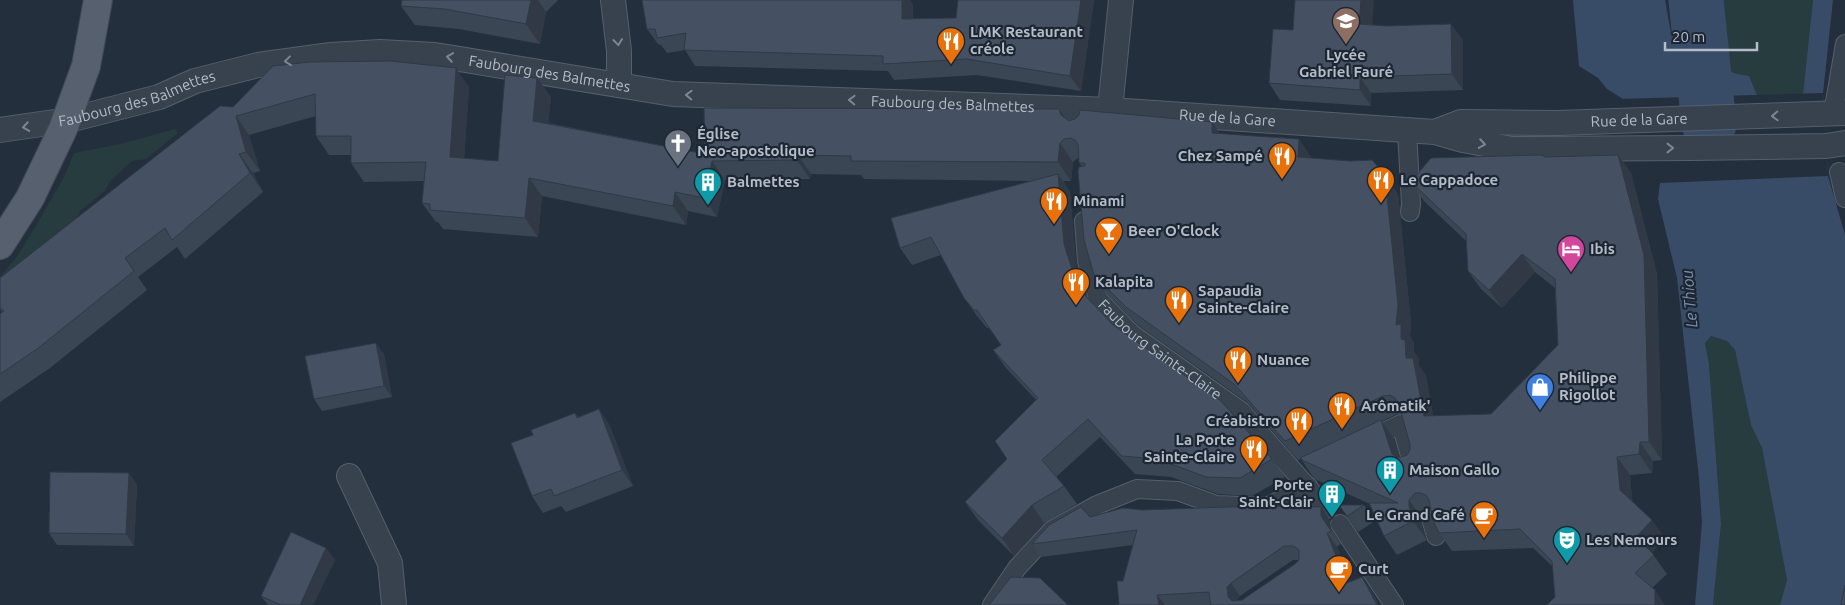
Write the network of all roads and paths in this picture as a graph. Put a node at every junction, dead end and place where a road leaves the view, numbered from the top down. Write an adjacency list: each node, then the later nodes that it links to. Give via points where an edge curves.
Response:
1 (98, 0): 16 (main road, bridge, via 86,66 63,129 30,198)
2 (613, 0): 5 (street, one-way to 5)
3 (1121, 0): 6 (street)
4 (1845, 44): 7 (street)
5 (619, 85): 6 (street, Faubourg des Balmettes, one-way to 5, via 1083,118 673,94); 8 (street, Faubourg des Balmettes, one-way to 8, via 435,55 380,52 331,55 258,65 195,81 159,97 69,120)
6 (1110, 110): 9 (street, Rue de la Gare)
7 (1835, 110): 10 (street, Rue de la Gare, one-way to 10, via 1558,123 1461,122)
8 (0, 130)
9 (1407, 131): 10 (street, Rue de la Gare); 15 (street)
10 (1435, 132): 11 (street, Rue de la Gare, one-way to 11, via 1512,149)
11 (1836, 144)
12 (1839, 172): 13 (street)
13 (1845, 198)
14 (1082, 207): 21 (street, Faubourg Sainte-Claire, via 1087,261 1098,299 1132,334 1241,412)
15 (1410, 212)
16 (0, 245)
17 (1348, 449): 19 (street, via 1401,424)
18 (1314, 465): 21 (street)
19 (1413, 466)
20 (349, 476): 24 (street, via 390,563)
21 (1302, 479): 22 (street, Faubourg Sainte-Claire); 25 (street, via 1267,508 1216,505 1178,491 1137,489 1097,505 1052,530 1017,568)
22 (1327, 509)
23 (1340, 524): 26 (street, via 1345,546)
24 (394, 605)
25 (992, 605)
26 (1394, 605)

